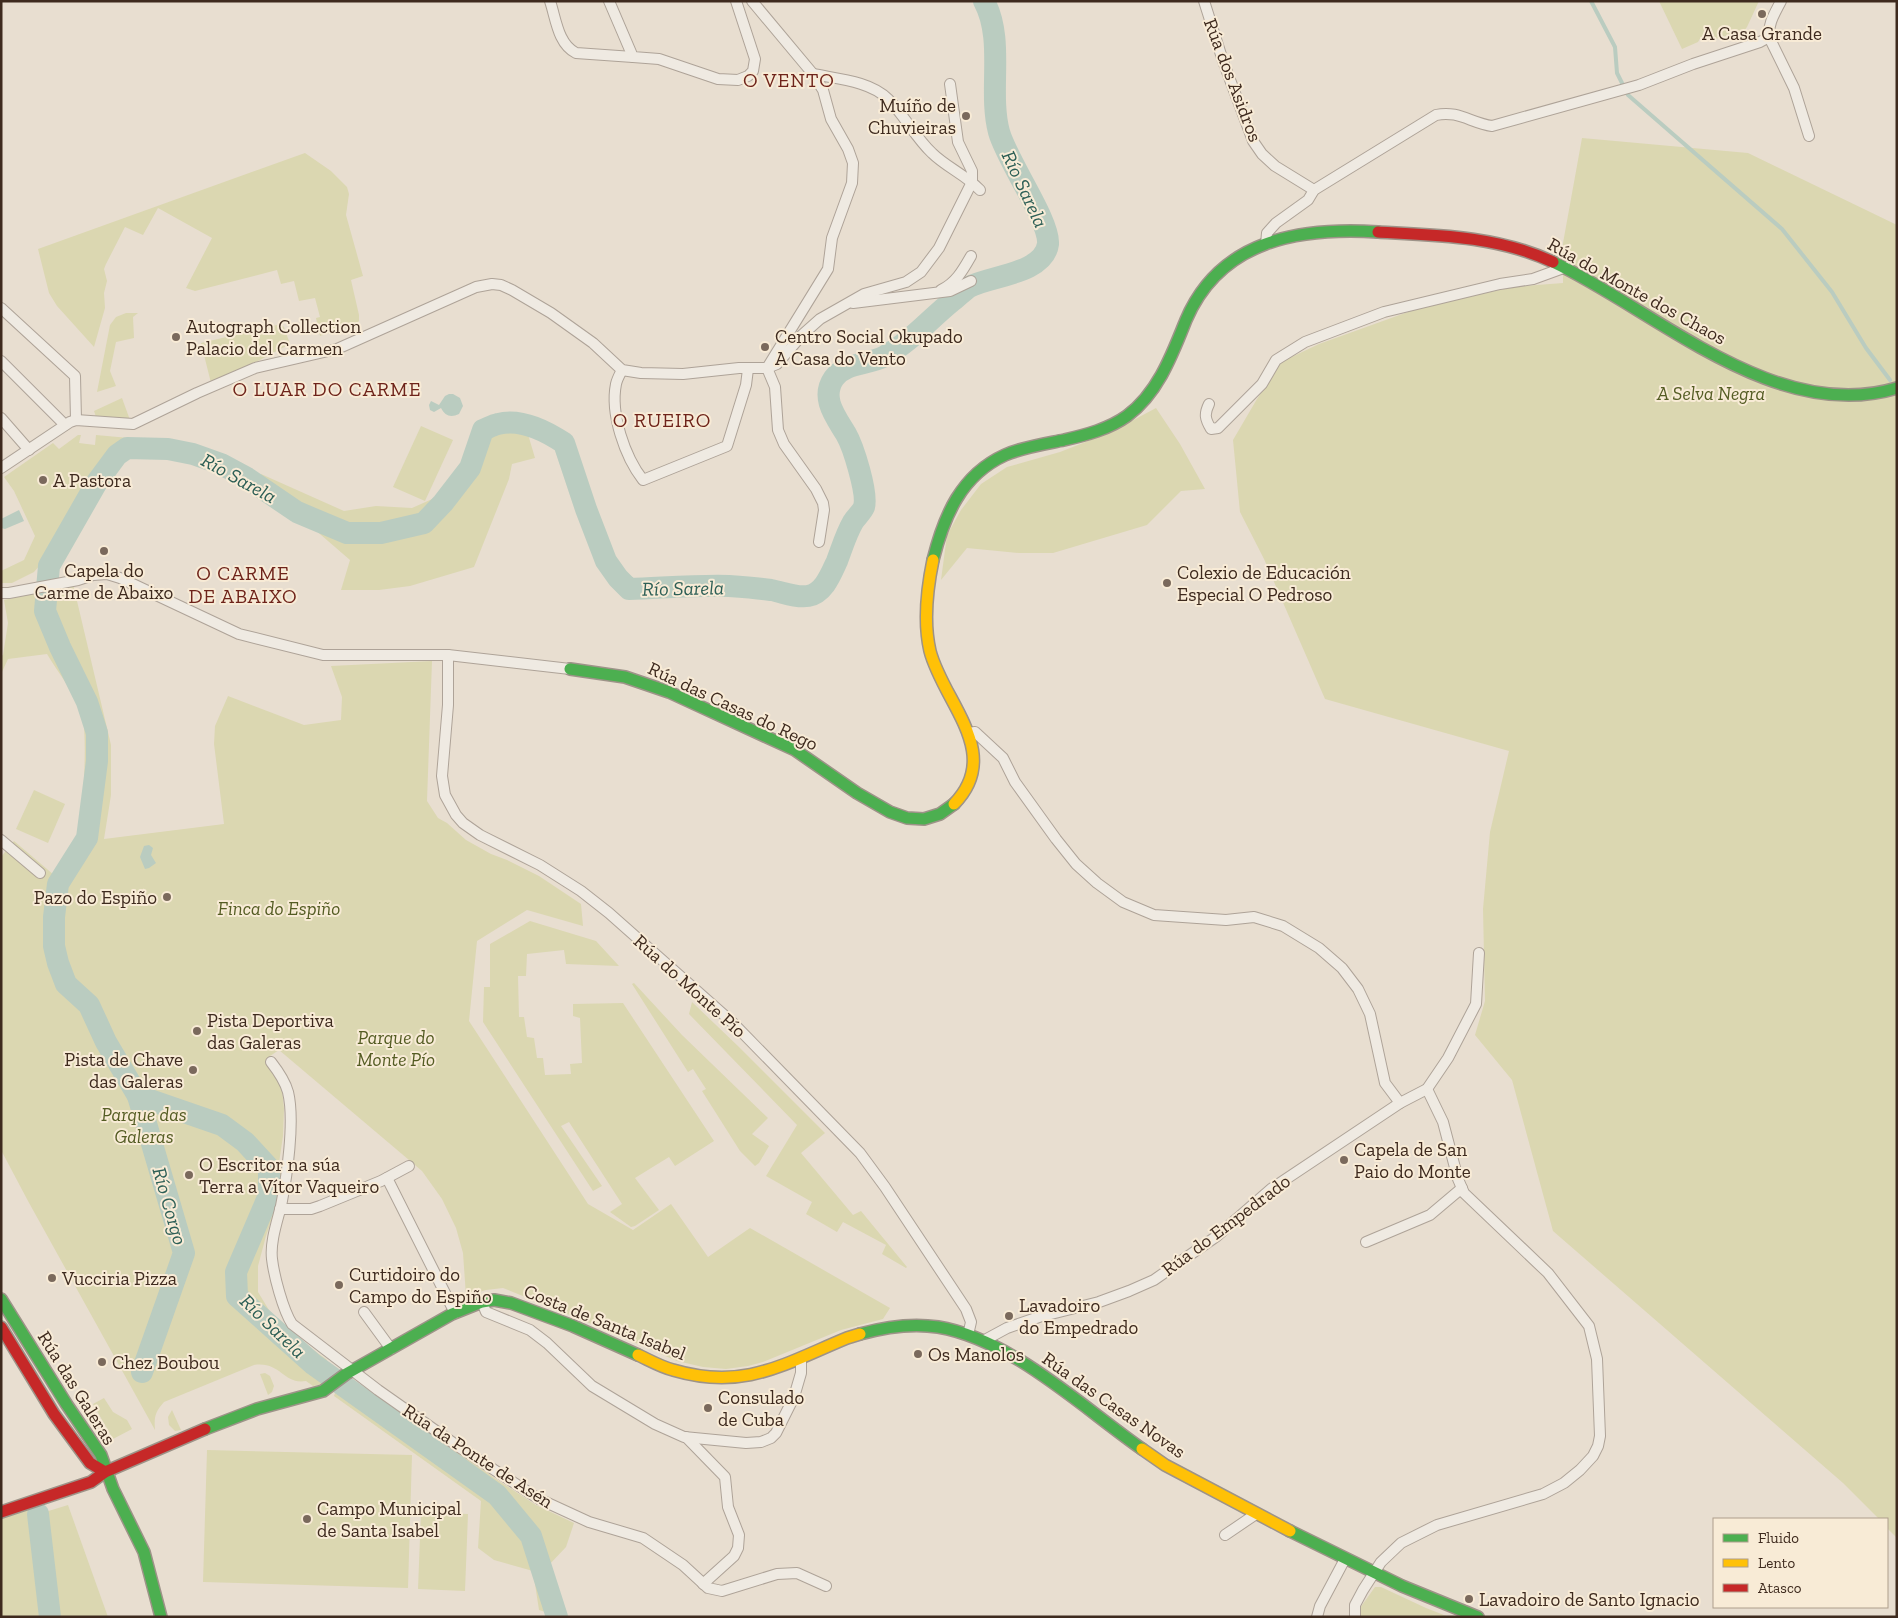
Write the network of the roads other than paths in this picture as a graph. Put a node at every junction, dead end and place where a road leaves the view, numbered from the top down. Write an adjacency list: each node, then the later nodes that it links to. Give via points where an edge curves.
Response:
1 (550, 1): 8 (street, via 568,49 576,53)
2 (609, 1): 8 (street)
3 (736, 1): 8 (street, via 755,59 753,71 748,76 738,80 718,79 659,59)
4 (752, 1): 9 (street)
5 (1204, 1): 14 (street, Rúa dos Asidros, via 1222,61 1253,141 1276,166)
6 (1781, 1): 7 (street, via 1772,18)
7 (1769, 37): 11 (street, via 1794,88); 14 (street, via 1633,87 1492,126 1446,112 1436,115)
8 (633, 57)
9 (813, 74): 12 (street, via 864,85 888,99 921,143); 23 (street, via 823,90 831,119 848,149 853,163 852,183 832,238 828,269)
10 (950, 84): 12 (street, via 958,142 972,171)
11 (1809, 136)
12 (972, 182): 13 (street); 20 (street, via 939,248 921,272 906,282 864,294)
13 (980, 190)
14 (1314, 190): 15 (street, via 1308,200 1276,223 1268,233)
15 (1266, 244): 17 (street, Rúa do Monte dos Chaos, via 1293,236 1339,230 1473,238 1531,253); 37 (street, Rúa das Casas do Rego, via 1230,263 1205,286 1160,379 1130,414 1092,433 1000,457 982,468 954,500 940,530 928,592 927,624 934,662)
16 (971, 256): 19 (street, via 961,274 947,287)
17 (1566, 267): 26 (street, Rúa do Monte dos Chaos, via 1684,339 1764,378 1811,392 1840,396 1873,396); 27 (street, via 1533,279 1384,312 1305,342 1276,360 1262,384 1218,428 1210,429 1205,419)
18 (971, 281): 19 (street, via 950,291)
19 (934, 292): 20 (street)
20 (847, 304): 23 (street, via 820,319 777,364)
21 (1, 308): 29 (street, via 75,376)
22 (1, 361): 30 (street)
23 (767, 368): 24 (street); 33 (street, via 775,387 778,430 823,503)
24 (748, 369): 25 (street, via 683,374); 25 (street, via 726,446 643,480 621,437 616,416 616,383)
25 (622, 370): 29 (street, via 594,344 551,313 512,290 492,284 476,287 337,349 256,368 133,424)
26 (1897, 388)
27 (1209, 404)
28 (1, 418): 31 (street)
29 (76, 420): 30 (street)
30 (65, 425): 31 (street)
31 (28, 450): 32 (street)
32 (1, 468)
33 (819, 542)
34 (5, 593): 35 (street, via 93,575 113,575 239,634 323,655)
35 (448, 655): 36 (street); 55 (street, Rúa do Monte Pío, via 442,776 445,795 456,815 480,835 540,865 581,891 755,1044 848,1140 874,1172 966,1309 971,1322)
36 (570, 669): 37 (street, Rúa das Casas do Rego, via 650,684 801,753 875,804 897,816 917,820 933,818 961,797 972,764)
37 (969, 732): 43 (street, via 975,732 1003,758 1015,782 1076,864 1123,902 1154,915 1226,920 1254,917 1283,926 1319,948 1342,968 1358,989 1370,1014 1385,1083)
38 (1, 840): 39 (street)
39 (40, 873)
40 (1479, 953): 42 (street, via 1476,1004 1448,1058)
41 (271, 1062): 47 (street, Rúa da Ponte de Asén, via 283,1079 288,1094 290,1132)
42 (1427, 1089): 43 (street, Rúa do Empedrado); 46 (street, via 1442,1122)
43 (1400, 1103): 56 (street, Rúa do Empedrado, via 1271,1190 1217,1236 1154,1280 1099,1302 1007,1328)
44 (409, 1166): 45 (street)
45 (387, 1178): 47 (street, via 310,1209); 52 (street)
46 (1462, 1188): 48 (street, via 1430,1215); 66 (street, via 1548,1273 1589,1326 1597,1360 1600,1436 1593,1456 1564,1483 1543,1494 1418,1533 1401,1543)
47 (280, 1209): 59 (street, Rúa da Ponte de Asén, via 272,1258 286,1315 298,1330)
48 (1366, 1242)
49 (1, 1299): 61 (street, Rúa das Galeras, via 101,1455)
50 (482, 1302): 52 (street, Costa de Santa Isabel); 58 (street, Costa de Santa Isabel, via 511,1303 573,1326 672,1370 707,1378 752,1376); 60 (street, via 486,1312 530,1330 592,1386 655,1424)
51 (364, 1312): 57 (street)
52 (455, 1313): 57 (street, Costa de Santa Isabel)
53 (1, 1327): 61 (street, Rúa das Galeras, via 90,1463)
54 (950, 1330): 55 (street, Rúa das Casas Novas); 58 (street, Costa de Santa Isabel, via 915,1325 879,1329 847,1338)
55 (968, 1335): 56 (street, Rúa das Casas Novas)
56 (983, 1341): 63 (street, Rúa das Casas Novas, via 1021,1360 1165,1465)
57 (391, 1348): 59 (street, Costa de Santa Isabel)
58 (801, 1358): 60 (street, via 801,1373 794,1397 771,1438 746,1443)
59 (349, 1372): 61 (street, Costa de Santa Isabel, via 323,1391 249,1412); 67 (street, Rúa da Ponte de Asén, via 539,1499 589,1522 643,1538 683,1565)
60 (686, 1437): 67 (street, via 725,1477 728,1507 739,1535 734,1556)
61 (105, 1472): 62 (street, via 91,1482); 69 (street, via 144,1552)
62 (1, 1512)
63 (1256, 1514): 64 (street); 65 (street, Rúa das Casas Novas)
64 (1225, 1535)
65 (1345, 1558): 66 (street, Rúa das Casas Novas); 70 (street)
66 (1374, 1573): 71 (street, via 1358,1598 1354,1610); 72 (street, Rúa das Casas Novas)
67 (703, 1584): 68 (street, Rúa da Ponte de Asén, via 722,1591 777,1574 797,1573)
68 (826, 1586)
69 (161, 1617)
70 (1317, 1617)
71 (1356, 1617)
72 (1478, 1617)

